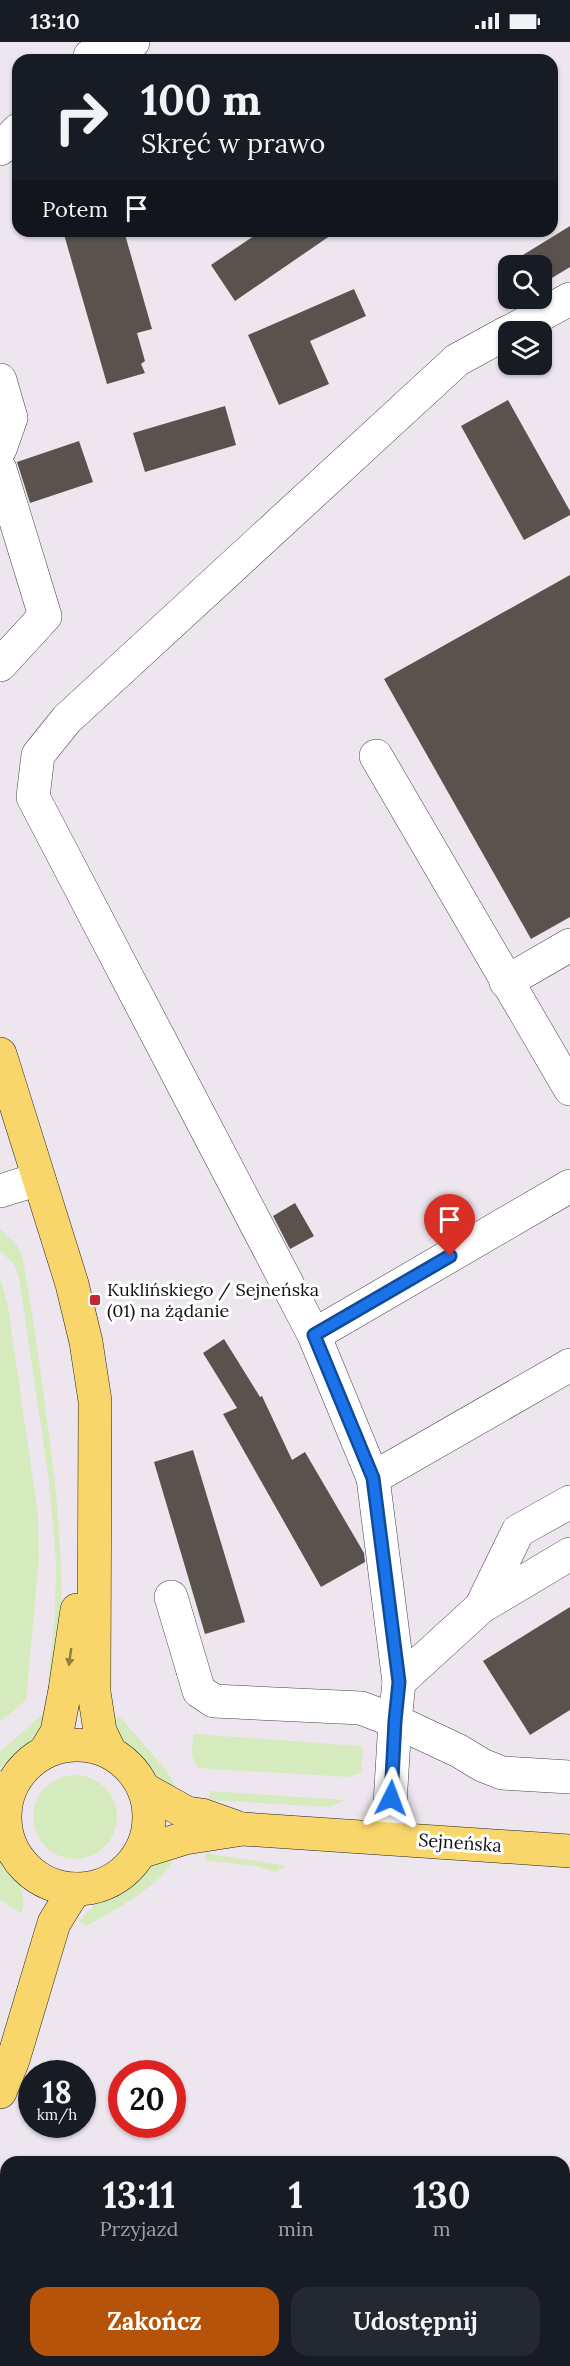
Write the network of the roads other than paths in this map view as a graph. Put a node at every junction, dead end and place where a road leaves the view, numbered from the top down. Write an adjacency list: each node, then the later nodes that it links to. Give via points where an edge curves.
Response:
1 (133, 42): 2 (lane)
2 (87, 53)
3 (12, 136): 4 (lane)
4 (0, 149)
5 (570, 299): 6 (lane)
6 (529, 321)
7 (498, 338): 20 (lane, via 457,360 67,719 38,755 33,797)
8 (0, 380): 9 (lane, via 11,418)
9 (0, 450)
10 (0, 469): 11 (lane, via 45,616)
11 (0, 665)
12 (376, 756): 14 (lane)
13 (570, 945): 14 (lane)
14 (506, 982): 16 (lane)
15 (0, 1054): 17 (main road)
16 (570, 1089)
17 (39, 1179): 19 (lane); 23 (main road, via 86,1342 95,1401)
18 (570, 1186): 20 (lane)
19 (0, 1191)
20 (314, 1335): 22 (lane)
21 (570, 1365): 22 (lane)
22 (373, 1478): 28 (lane)
23 (93, 1495): 30 (main road, one-way to 30, via 65,1690 57,1732); 31 (main road, via 94,1692 99,1731)
24 (570, 1502): 27 (lane, via 518,1530)
25 (570, 1554): 27 (lane)
26 (171, 1597): 29 (lane, via 199,1691 214,1701 361,1708)
27 (481, 1607): 28 (lane)
28 (399, 1682): 29 (lane)
29 (395, 1721): 32 (lane, via 502,1773); 37 (lane)
30 (45, 1752): 31 (main road, via 60,1746 81,1745); 33 (main road, via 31,1760)
31 (110, 1752): 34 (main road, via 136,1774)
32 (570, 1776)
33 (5, 1787): 36 (main road)
34 (144, 1789): 35 (main road, Sejneńska, via 187,1813); 39 (main road, via 149,1822)
35 (243, 1829): 37 (main road, Sejneńska); 39 (main road, Sejneńska, via 186,1838)
36 (3, 1832): 40 (main road, via 20,1862)
37 (388, 1838): 38 (main road, Sejneńska)
38 (570, 1851)
39 (140, 1852): 41 (main road, via 112,1880)
40 (40, 1879): 41 (main road); 42 (main road)
41 (75, 1889): 42 (main road)
42 (54, 1923): 43 (main road)
43 (6, 2057): 44 (main road)
44 (0, 2092)

